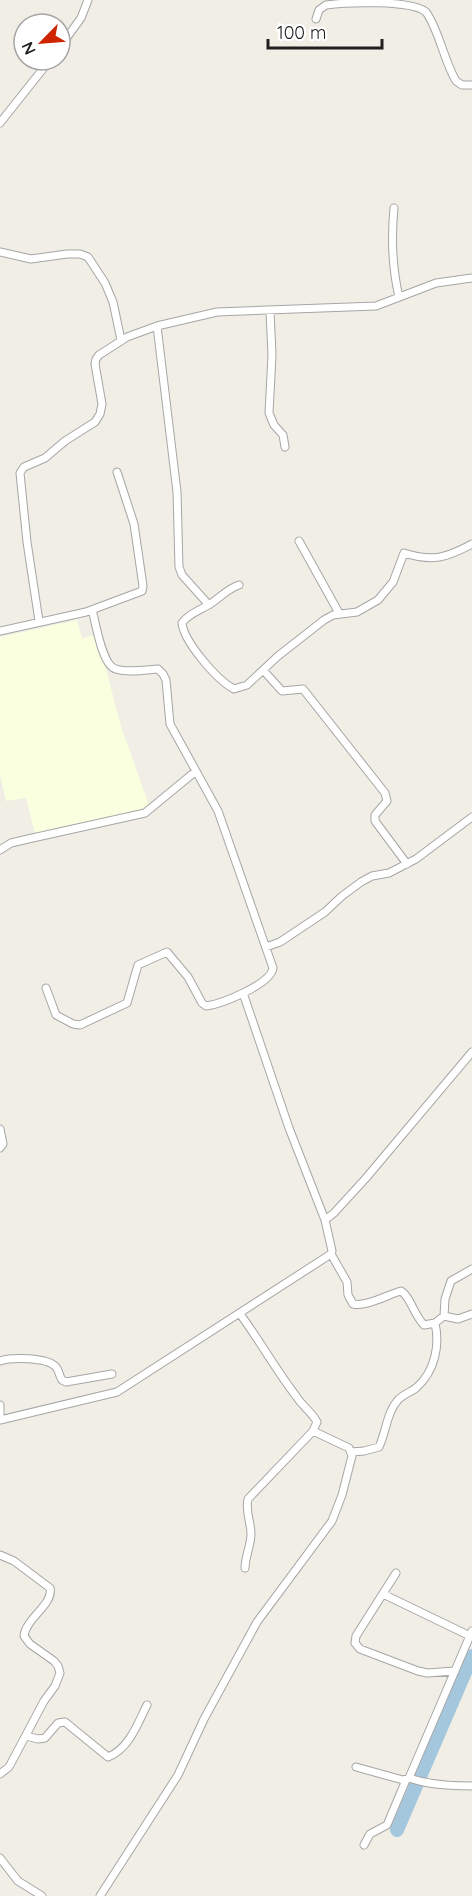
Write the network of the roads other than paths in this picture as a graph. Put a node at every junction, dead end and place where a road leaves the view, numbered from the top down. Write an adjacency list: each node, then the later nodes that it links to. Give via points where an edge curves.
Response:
1 (88, 0): 4 (street)
2 (329, 2): 3 (street); 6 (street, via 394,1 422,8 456,81)
3 (316, 18)
4 (72, 30)
5 (40, 72): 7 (street)
6 (472, 84)
7 (0, 123)
8 (394, 208): 11 (street, via 391,235)
9 (0, 252): 14 (street, via 30,259 67,254 88,257 113,302)
10 (472, 278): 11 (street, via 436,283)
11 (399, 297): 12 (street, via 376,306)
12 (270, 311): 13 (street, via 217,312); 15 (street, via 269,413 283,435)
13 (158, 326): 14 (street); 20 (street, via 177,492 179,567)
14 (121, 340): 23 (street, via 96,359 102,404 95,422 20,473)
15 (285, 447)
16 (117, 472): 21 (street, via 134,524 143,586 142,591)
17 (299, 541): 22 (street)
18 (472, 544): 22 (street, via 432,560 404,553 393,582 378,600 357,612)
19 (239, 585): 20 (street)
20 (209, 605): 25 (street, via 182,622 183,630 207,664 234,689 247,685)
21 (92, 610): 23 (street); 26 (street, via 105,660 111,667 158,669 163,674 170,724)
22 (339, 613): 25 (street, via 324,620)
23 (39, 621): 24 (street)
24 (0, 631)
25 (262, 670): 29 (street, via 282,691 303,689 385,793 387,801 375,815 375,821)
26 (196, 771): 28 (street, via 145,813 28,838); 30 (street, via 218,811)
27 (472, 817): 29 (street)
28 (0, 850)
29 (407, 864): 30 (street, via 361,882 325,912)
30 (266, 947): 32 (street, via 273,974)
31 (46, 988): 32 (street, via 56,1015 73,1024 86,1023 127,1003 138,965 167,952 206,1006)
32 (243, 993): 36 (street)
33 (472, 1052): 36 (street, via 366,1178)
34 (0, 1129): 35 (street)
35 (0, 1148)
36 (325, 1220): 37 (street)
37 (331, 1254): 39 (street); 42 (street, via 347,1282 353,1304 361,1306 401,1291 416,1318 424,1325)
38 (472, 1269): 41 (street, via 451,1281)
39 (240, 1314): 46 (street, via 117,1392); 47 (street, via 314,1417)
40 (472, 1314): 41 (street, via 459,1319)
41 (444, 1316): 42 (street)
42 (435, 1323): 48 (street, via 436,1353 424,1380 398,1399 379,1447)
43 (0, 1361): 44 (street, via 25,1359 52,1364 66,1382)
44 (112, 1374)
45 (0, 1404): 46 (street)
46 (0, 1420)
47 (313, 1431): 48 (street); 50 (street, via 248,1499 251,1534)
48 (351, 1452): 64 (street, via 332,1521 257,1622 208,1710 178,1775)
49 (0, 1555): 56 (street, via 14,1561 51,1591 26,1626 24,1636 54,1661 60,1673)
50 (245, 1569)
51 (396, 1573): 52 (street)
52 (383, 1594): 53 (street); 54 (street, via 356,1636 357,1646 418,1671)
53 (471, 1634): 54 (street)
54 (455, 1671): 59 (street)
55 (147, 1705): 56 (street, via 128,1740 111,1756 105,1756 65,1722 58,1723 45,1738)
56 (26, 1736): 58 (street, via 9,1767)
57 (356, 1767): 59 (street)
58 (0, 1774)
59 (409, 1779): 60 (street, via 425,1784); 61 (street, via 387,1825 370,1834)
60 (472, 1786)
61 (364, 1845)
62 (0, 1858): 63 (street, via 18,1881)
63 (42, 1896)
64 (100, 1896)

